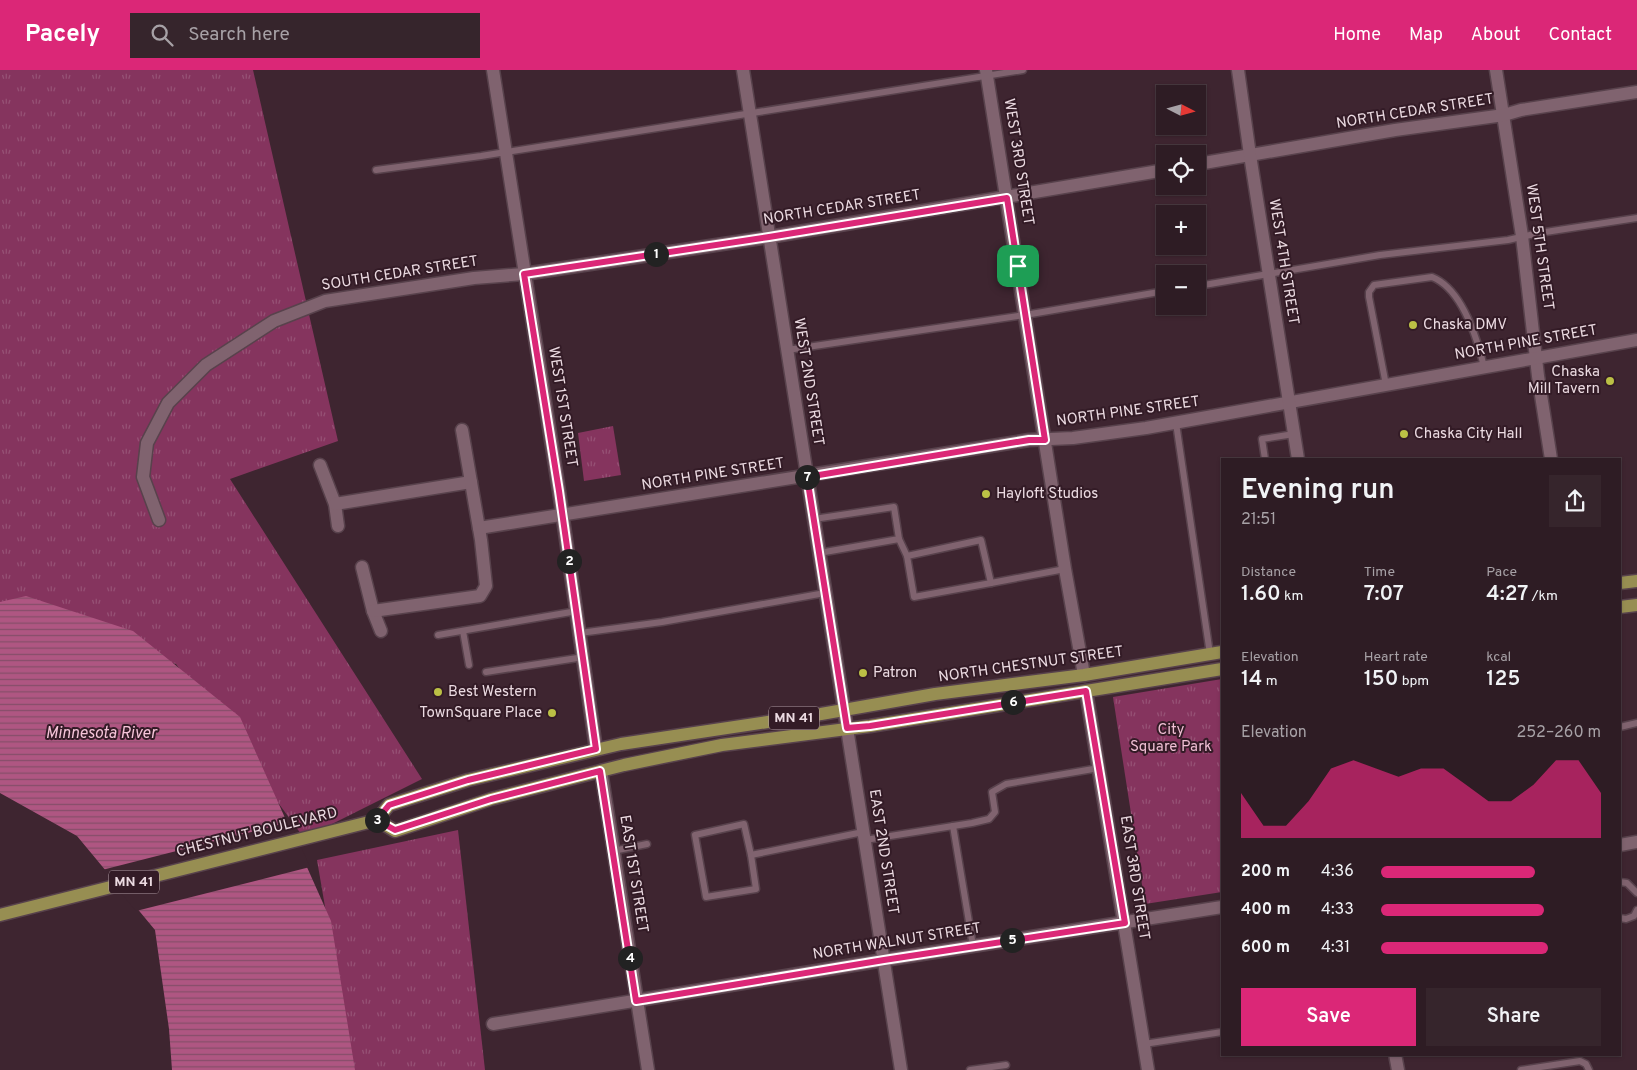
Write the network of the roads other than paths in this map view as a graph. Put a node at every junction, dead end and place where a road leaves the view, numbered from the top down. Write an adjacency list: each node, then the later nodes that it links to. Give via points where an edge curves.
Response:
1 (493, 70): 10 (street, WEST 1ST STREET)
2 (743, 70): 8 (street, WEST 2ND STREET)
3 (1022, 70): 6 (lane)
4 (1238, 70): 11 (street, WEST 4TH STREET)
5 (1496, 70): 9 (street, WEST 5TH STREET)
6 (987, 73): 8 (lane); 15 (street, WEST 3RD STREET)
7 (1637, 92): 9 (street, NORTH CEDAR STREET)
8 (750, 112): 10 (lane); 18 (street, WEST 2ND STREET)
9 (1504, 115): 11 (street, NORTH CEDAR STREET); 17 (street, WEST 5TH STREET)
10 (506, 152): 13 (lane); 19 (street, WEST 1ST STREET)
11 (1250, 155): 12 (street, NORTH CEDAR STREET); 20 (street, WEST 4TH STREET)
12 (1206, 163)
13 (376, 170)
14 (1156, 172): 15 (street, NORTH CEDAR STREET)
15 (1007, 198): 18 (street, NORTH CEDAR STREET); 23 (street, WEST 3RD STREET)
16 (1637, 218): 17 (lane)
17 (1522, 236): 20 (lane); 26 (street, WEST 5TH STREET)
18 (769, 237): 19 (street, NORTH CEDAR STREET); 25 (street, WEST 2ND STREET)
19 (524, 274): 41 (street, WEST 1ST STREET); 43 (street, SOUTH CEDAR STREET, via 474,278 325,301 274,321 206,365 168,403 147,443 144,477)
20 (1268, 274): 21 (lane); 29 (street, WEST 4TH STREET)
21 (1206, 285)
22 (1156, 293): 23 (lane)
23 (1025, 316): 25 (lane); 33 (street, WEST 3RD STREET)
24 (1637, 340): 26 (street, NORTH PINE STREET)
25 (787, 350): 38 (street, WEST 2ND STREET)
26 (1537, 357): 27 (street, NORTH PINE STREET); 36 (street, WEST 5TH STREET)
27 (1484, 367): 28 (street, NORTH PINE STREET); 28 (lane, via 1472,326 1450,288 1440,280 1432,277 1374,285 1369,297)
28 (1386, 385): 29 (street, NORTH PINE STREET)
29 (1288, 402): 30 (street, NORTH PINE STREET); 32 (street, WEST 4TH STREET)
30 (1176, 422): 33 (street, NORTH PINE STREET); 63 (lane)
31 (462, 430): 39 (street)
32 (1294, 434): 34 (lane, via 1262,439); 35 (street, WEST 4TH STREET)
33 (1045, 440): 38 (street, NORTH PINE STREET); 50 (street, WEST 3RD STREET)
34 (1265, 458)
35 (1298, 458)
36 (1551, 458)
37 (320, 465): 40 (street)
38 (807, 477): 41 (street, NORTH PINE STREET); 42 (street, WEST 2ND STREET)
39 (471, 482): 40 (street); 45 (street)
40 (335, 504): 44 (street)
41 (563, 515): 45 (street, NORTH PINE STREET); 58 (street, WEST 1ST STREET)
42 (814, 519): 46 (lane, via 894,507); 47 (street, WEST 2ND STREET)
43 (159, 520)
44 (338, 526)
45 (479, 528): 57 (street, via 486,586 480,596)
46 (900, 540): 47 (lane); 48 (lane)
47 (819, 553): 54 (street, WEST 2ND STREET)
48 (906, 556): 52 (lane, via 914,597); 52 (lane, via 981,540)
49 (362, 567): 57 (street)
50 (1065, 569): 52 (lane); 68 (street, WEST 3RD STREET)
51 (1637, 581): 53 (main road)
52 (991, 583)
53 (1621, 583)
54 (825, 593): 61 (lane); 70 (street, WEST 2ND STREET)
55 (1637, 605): 56 (main road)
56 (1621, 607)
57 (373, 611): 59 (street)
58 (577, 611): 60 (lane); 61 (street, WEST 1ST STREET)
59 (381, 631)
60 (463, 631): 62 (lane); 65 (lane)
61 (580, 633): 64 (street, WEST 1ST STREET)
62 (438, 635)
63 (1216, 653): 68 (main road, NORTH CHESTNUT STREET / MN 41)
64 (584, 657): 67 (lane); 74 (street, WEST 1ST STREET)
65 (469, 665)
66 (1221, 668): 69 (main road, MN 41)
67 (486, 672)
68 (1084, 675): 70 (main road, NORTH CHESTNUT STREET / MN 41, via 935,694)
69 (1086, 691): 73 (main road, MN 41); 75 (street, EAST 3RD STREET)
70 (844, 710): 73 (street, WEST 2ND STREET); 74 (main road, NORTH CHESTNUT STREET / MN 41)
71 (1637, 723): 72 (lane)
72 (1621, 727)
73 (847, 728): 76 (main road, MN 41, via 722,745); 79 (street, EAST 2ND STREET)
74 (596, 749): 77 (main road, NORTH CHESTNUT STREET / MN 41, via 468,780 389,805)
75 (1099, 768): 78 (lane, via 1006,784 992,792 995,812 989,819); 91 (street, EAST 3RD STREET)
76 (600, 771): 77 (main road, MN 41, via 491,799 395,830); 83 (street, EAST 1ST STREET)
77 (377, 820): 89 (main road, CHESTNUT BOULEVARD / MN 41)
78 (953, 826): 79 (lane); 92 (lane)
79 (864, 836): 84 (lane); 93 (street, EAST 2ND STREET)
80 (1637, 842): 82 (street)
81 (647, 844): 83 (lane)
82 (1621, 845)
83 (613, 851): 94 (street, EAST 1ST STREET)
84 (752, 855): 84 (lane, via 744,824 691,836 706,897 756,889)
85 (1621, 882): 86 (lane, via 1627,883)
86 (1637, 893)
87 (1221, 907): 91 (street, NORTH WALNUT STREET)
88 (1637, 910): 90 (lane, via 1634,916)
89 (0, 916)
90 (1621, 918)
91 (1125, 923): 92 (street, NORTH WALNUT STREET); 97 (street, EAST 3RD STREET)
92 (972, 946): 93 (street, NORTH WALNUT STREET)
93 (884, 960): 94 (street, NORTH WALNUT STREET); 101 (street, EAST 2ND STREET)
94 (636, 1001): 95 (street, NORTH WALNUT STREET); 100 (street, EAST 1ST STREET)
95 (493, 1024)
96 (1221, 1032): 97 (lane)
97 (1144, 1044): 103 (street, EAST 3RD STREET)
98 (1395, 1056): 104 (street)
99 (1006, 1065): 102 (lane)
100 (648, 1070)
101 (901, 1070)
102 (970, 1070)
103 (1148, 1070)
104 (1398, 1070)
105 (1521, 1070): 106 (lane, via 1580,1061)
106 (1589, 1070)

